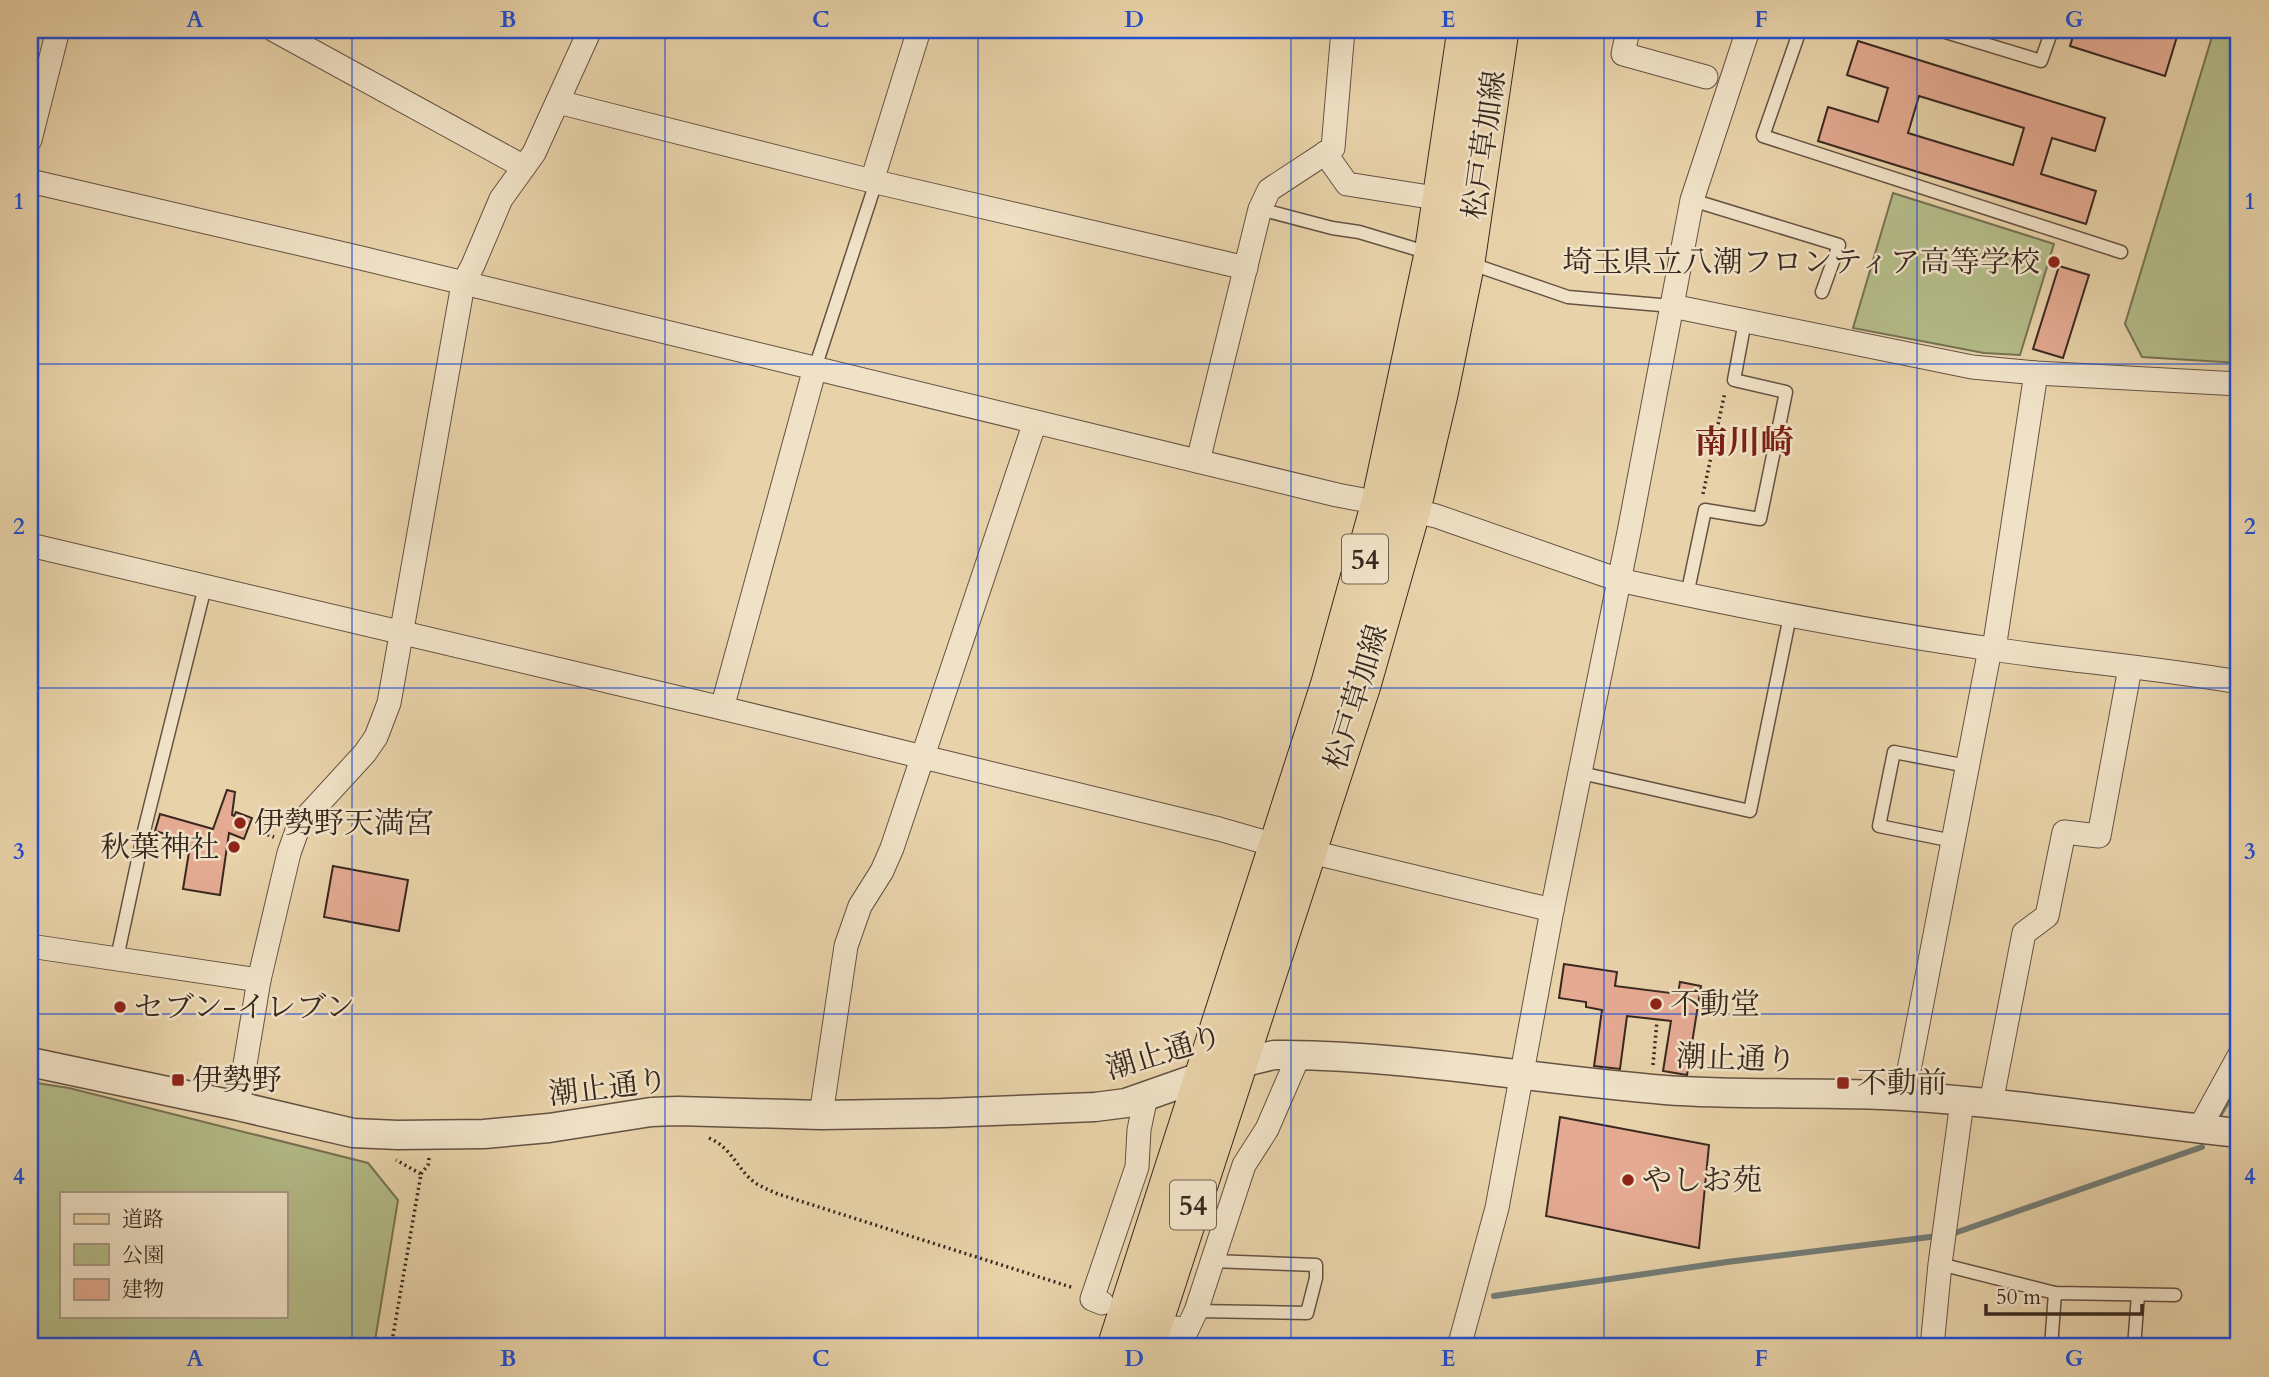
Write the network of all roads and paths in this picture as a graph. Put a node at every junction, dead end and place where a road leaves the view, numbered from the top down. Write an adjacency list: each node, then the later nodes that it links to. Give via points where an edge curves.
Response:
1 (58, 30): 15 (street)
2 (274, 30): 17 (street)
3 (590, 30): 14 (street)
4 (919, 30): 19 (street)
5 (1343, 30): 16 (street, via 1333,148)
6 (1466, 30): 20 (main road, 松戸草加線 / 54)
7 (1500, 30): 24 (main road, 松戸草加線 / 54)
8 (1628, 30): 13 (street, via 1623,54)
9 (1748, 30): 21 (street)
10 (1800, 30): 23 (lane, via 1763,136)
11 (1939, 30): 12 (lane, via 2041,61)
12 (2052, 30)
13 (1706, 78)
14 (558, 103): 17 (street); 19 (street)
15 (30, 140)
16 (1325, 153): 20 (street, via 1347,184); 22 (street, via 1269,190)
17 (524, 167): 26 (street, via 501,199)
18 (30, 181): 26 (street)
19 (874, 182): 25 (street); 30 (lane)
20 (1442, 199): 24 (main road, 松戸草加線 / 54)
21 (1692, 200): 27 (lane, via 1839,244); 28 (street)
22 (1260, 209): 24 (lane); 25 (street)
23 (2122, 252)
24 (1449, 258): 28 (lane, via 1568,297); 36 (main road, 松戸草加線 / 54)
25 (1246, 268): 35 (street)
26 (463, 284): 30 (street); 43 (street)
27 (1822, 292)
28 (1672, 306): 29 (street); 39 (street)
29 (1745, 321): 31 (street, via 1972,366); 32 (lane)
30 (815, 368): 34 (street); 47 (street)
31 (2036, 373): 33 (street); 44 (street)
32 (1734, 380): 37 (path, via 1726,385 1701,500); 37 (lane, via 1786,392 1759,519)
33 (2239, 384)
34 (1035, 422): 35 (street); 48 (street)
35 (1198, 461): 36 (street)
36 (1396, 506): 39 (street); 52 (main road, 松戸草加線 / 54, via 1330,683)
37 (1705, 510): 41 (lane)
38 (30, 545): 40 (street)
39 (1619, 580): 41 (street); 50 (street)
40 (205, 587): 43 (street); 55 (lane)
41 (1686, 595): 42 (street)
42 (1790, 616): 44 (street); 50 (lane, via 1750,811)
43 (402, 633): 47 (street); 56 (street, via 389,703 376,737 299,825)
44 (1992, 649): 45 (street); 49 (street)
45 (2130, 668): 46 (street); 68 (street, via 2099,836 2064,832 2047,916 2024,933)
46 (2239, 682)
47 (722, 708): 48 (street)
48 (923, 757): 52 (street); 70 (street, via 882,871 860,906 846,946)
49 (1967, 766): 51 (street); 51 (lane, via 1894,752 1879,826)
50 (1581, 773): 53 (street)
51 (1953, 841): 66 (street)
52 (1292, 848): 53 (street); 61 (main road, 松戸草加線 / 54); 62 (main road, 松戸草加線 / 54)
53 (1552, 909): 63 (street)
54 (30, 946): 55 (street)
55 (117, 958): 56 (street)
56 (259, 980): 69 (street)
57 (1657, 1021): 64 (path)
58 (1299, 1055): 61 (street, 潮止通り); 63 (street, 潮止通り, via 1408,1061); 75 (street, via 1267,1129 1244,1165)
59 (2239, 1056): 71 (street)
60 (30, 1062): 69 (street, 潮止通り)
61 (1240, 1063): 62 (street, 潮止通り); 83 (main road, 松戸草加線 / 54)
62 (1206, 1073): 65 (street, 潮止通り); 83 (main road, 松戸草加線 / 54)
63 (1521, 1075): 64 (street, 潮止通り); 85 (street, via 1497,1208)
64 (1651, 1088): 66 (street, 潮止通り)
65 (1146, 1096): 70 (street, 潮止通り, via 1095,1107); 80 (street, via 1137,1167)
66 (1904, 1096): 67 (street, 潮止通り)
67 (1962, 1102): 68 (street, 潮止通り); 76 (street)
68 (1991, 1103): 71 (street, 潮止通り)
69 (238, 1105): 70 (street, 潮止通り, via 353,1133 398,1135 484,1134 651,1112)
70 (821, 1115)
71 (2199, 1129): 72 (street, 潮止通り)
72 (2239, 1133)
73 (703, 1135): 80 (path, via 730,1152 756,1184 778,1194 1033,1274)
74 (389, 1156): 84 (path, via 421,1174)
75 (1212, 1261): 81 (street); 81 (lane, via 1316,1265 1307,1313)
76 (1940, 1264): 77 (lane); 86 (street)
77 (2055, 1293): 78 (lane); 87 (lane)
78 (2138, 1295): 79 (lane); 88 (lane)
79 (2175, 1295)
80 (1097, 1301)
81 (1196, 1311): 82 (street)
82 (1183, 1336)
83 (1127, 1345)
84 (391, 1347)
85 (1459, 1347)
86 (1932, 1347)
87 (2051, 1347)
88 (2134, 1347)

